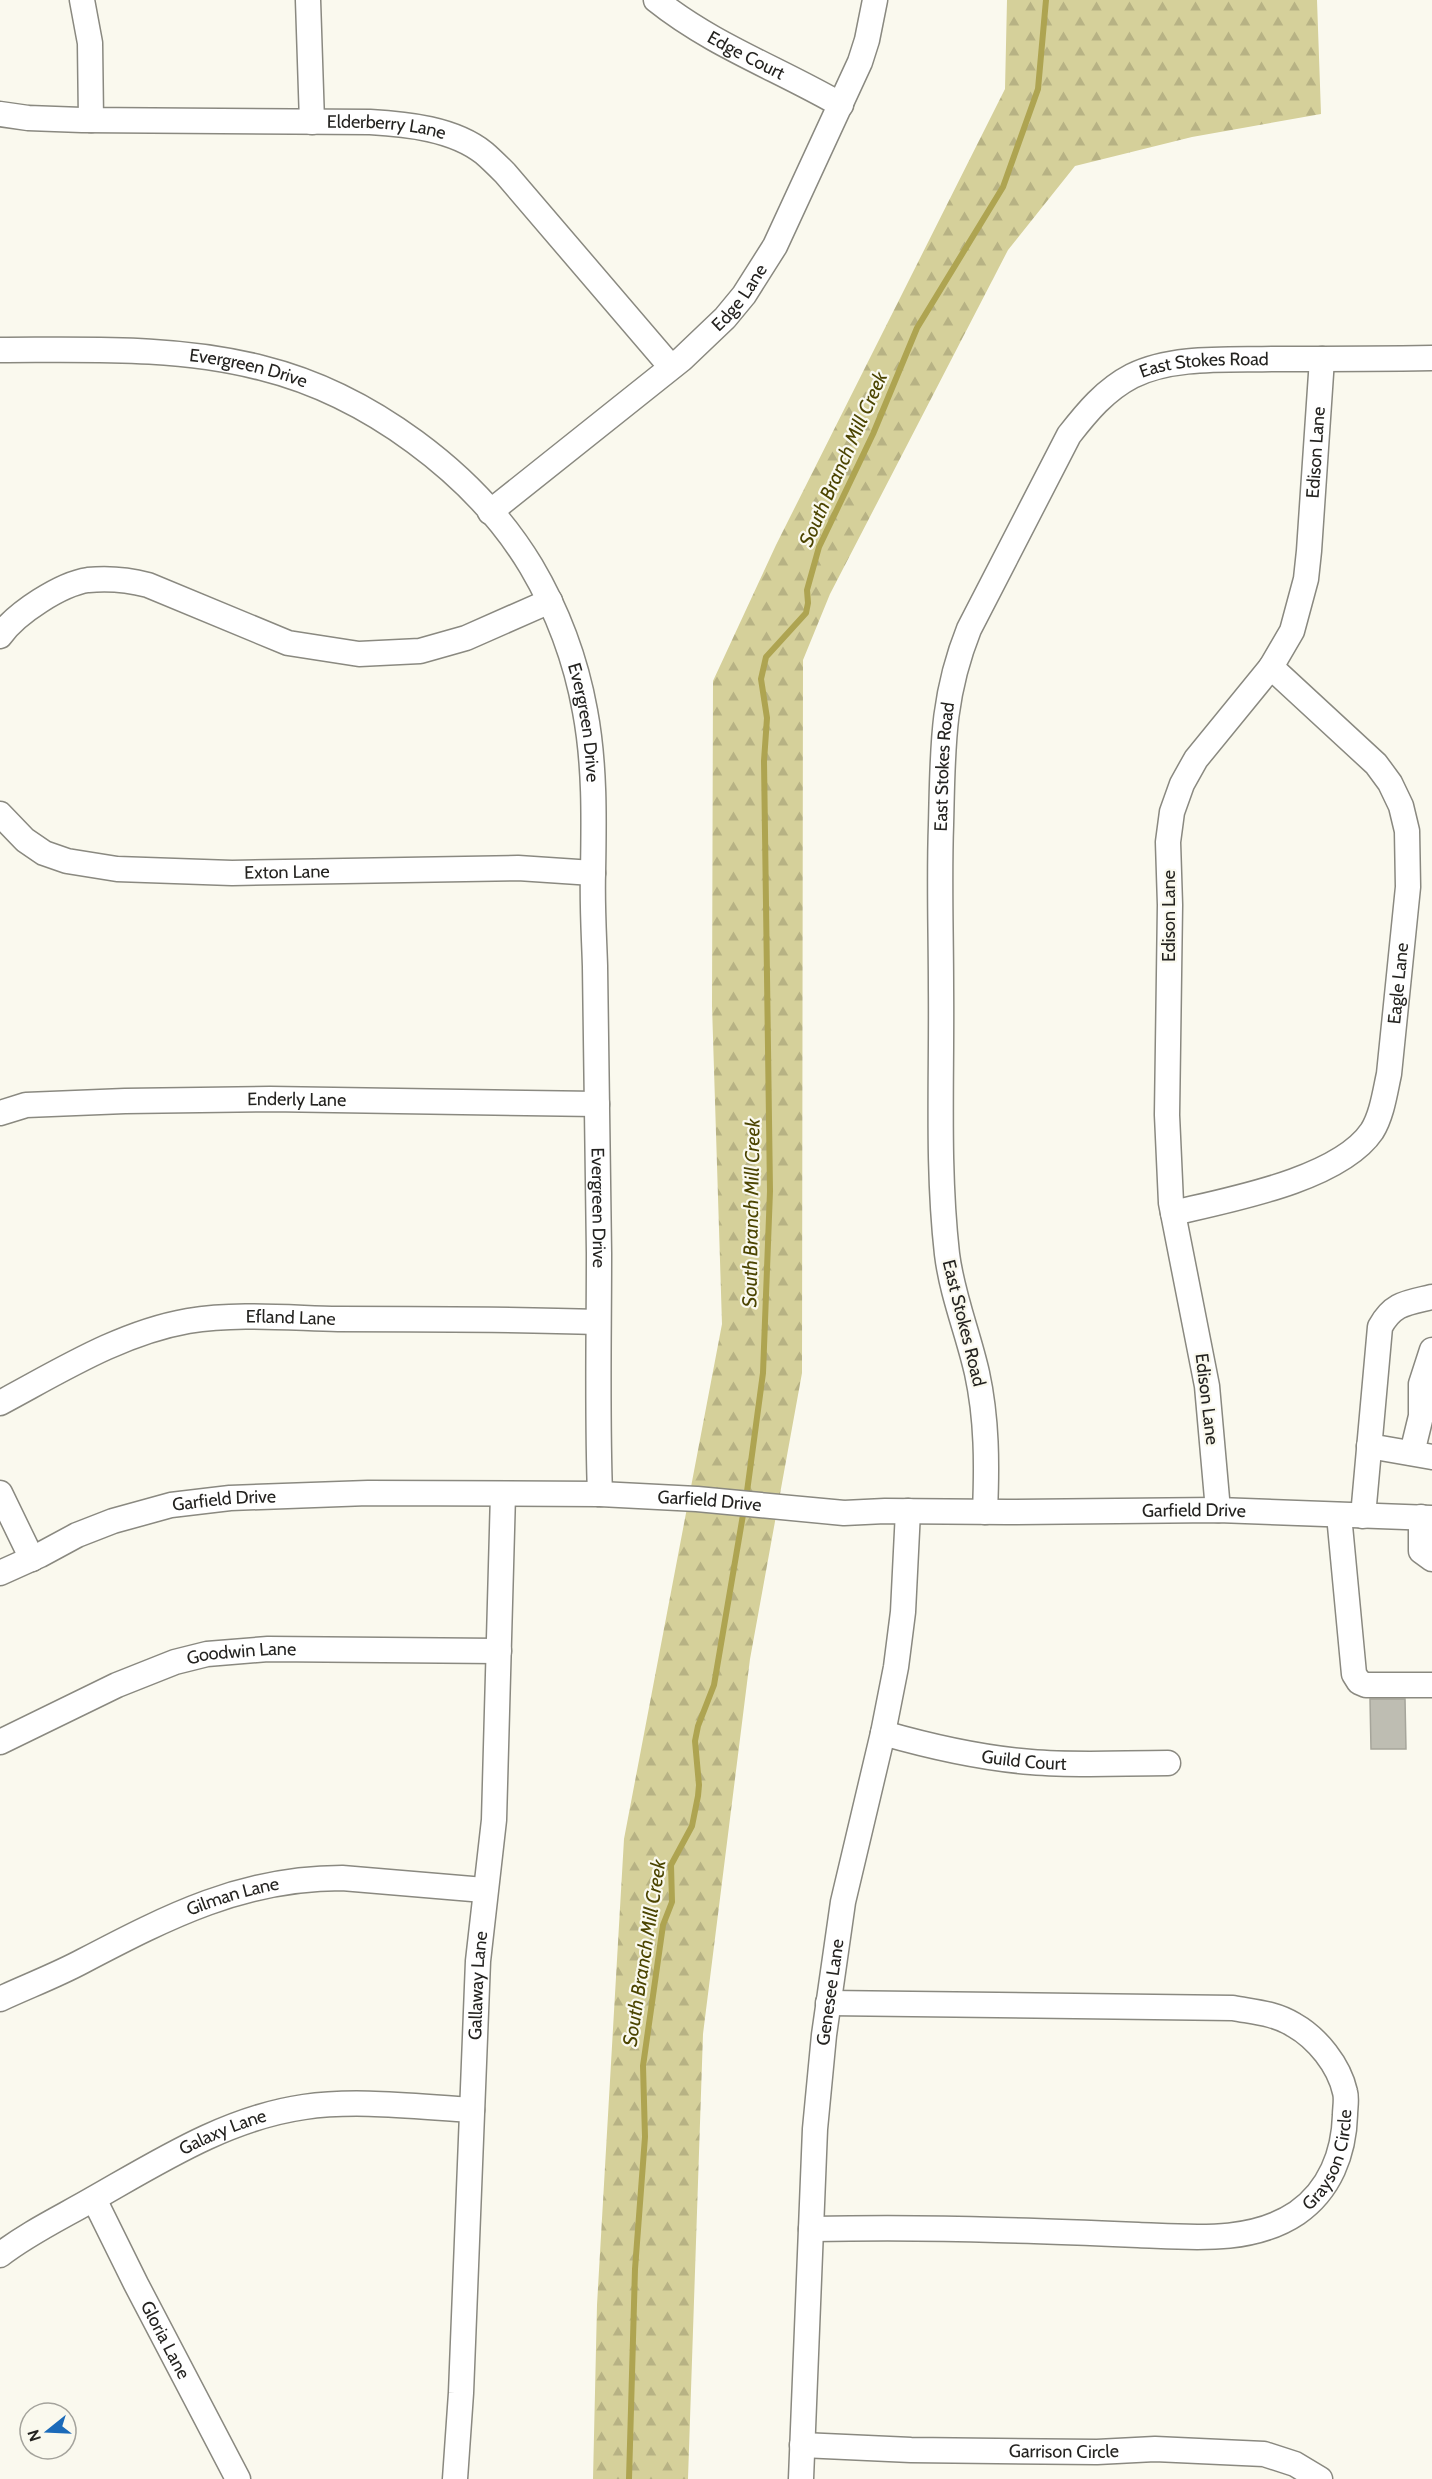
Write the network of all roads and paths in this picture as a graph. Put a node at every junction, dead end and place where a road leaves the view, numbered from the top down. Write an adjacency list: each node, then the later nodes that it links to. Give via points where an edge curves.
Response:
1 (82, 0): 7 (street, via 92,68)
2 (308, 0): 8 (street)
3 (656, 0): 5 (street, Edge Court, via 695,29)
4 (875, 0): 5 (street, Edge Lane, via 861,62)
5 (841, 105): 12 (street, Edge Lane, via 776,246 761,270 725,318)
6 (0, 114): 7 (street, Elderberry Lane)
7 (92, 120): 8 (street, Elderberry Lane)
8 (312, 122): 12 (street, Elderberry Lane, via 400,124 457,138 483,152)
9 (0, 350): 13 (street, Evergreen Drive, via 184,354 294,376 394,427 454,476)
10 (1432, 358): 11 (street, East Stokes Road)
11 (1322, 359): 16 (street, Edison Lane, via 1306,579 1292,631); 33 (street, East Stokes Road, via 1185,363 1132,376 1108,391 1069,435 957,659 944,724 939,857 942,1158 947,1256 977,1371 985,1420)
12 (670, 367): 13 (street, Edge Lane)
13 (490, 512): 14 (street, Evergreen Drive, via 530,565)
14 (549, 601): 15 (street, via 466,638 420,651 360,654 288,643 148,585 87,580 45,597); 18 (street, Evergreen Drive, via 564,636 585,712 593,789)
15 (0, 636)
16 (1271, 667): 21 (street, Edison Lane, via 1196,759 1172,812 1168,842 1167,1025); 21 (street, Eagle Lane, via 1376,764 1401,806 1407,831 1408,887 1389,1074 1372,1131 1330,1167 1233,1199)
17 (0, 814): 18 (street, Exton Lane, via 44,853 117,869 232,873 518,868)
18 (593, 873): 19 (street, Evergreen Drive)
19 (597, 1104): 20 (street, Enderly Lane, via 124,1101 26,1105); 23 (street, Evergreen Drive)
20 (0, 1113)
21 (1173, 1213): 31 (street, Edison Lane, via 1208,1386)
22 (1432, 1297): 26 (street, via 1396,1306 1380,1327)
23 (598, 1322): 25 (street, Efland Lane, via 308,1317 188,1321 110,1346); 30 (street, Evergreen Drive)
24 (1432, 1350): 27 (street, via 1421,1384)
25 (0, 1402)
26 (1369, 1446): 27 (street); 35 (street)
27 (1422, 1455)
28 (0, 1492): 37 (street)
29 (503, 1494): 30 (street, Garfield Drive); 37 (street, Garfield Drive, via 368,1493 230,1498 171,1505 113,1521); 40 (street, Gallaway Lane)
30 (600, 1494): 32 (street, Garfield Drive, via 844,1513)
31 (1218, 1510): 33 (street, Garfield Drive); 34 (street, Garfield Drive)
32 (908, 1511): 33 (street, Garfield Drive); 42 (street, Genesee Lane, via 903,1612)
33 (986, 1512)
34 (1339, 1515): 35 (street, Garfield Drive); 41 (street, via 1354,1674 1366,1685)
35 (1363, 1516): 36 (street, Garfield Drive)
36 (1426, 1518): 38 (street, via 1421,1551)
37 (32, 1559): 39 (street, Garfield Drive)
38 (1432, 1559)
39 (0, 1573)
40 (499, 1651): 43 (street, Goodwin Lane, via 268,1649 207,1654 127,1681); 45 (street, Gallaway Lane, via 494,1820)
41 (1432, 1686)
42 (883, 1732): 44 (street, Guild Court, via 950,1751 1012,1761); 47 (street, Genesee Lane, via 843,1902)
43 (0, 1742)
44 (1168, 1763)
45 (484, 1890): 46 (street, Gilman Lane, via 342,1878 254,1888 180,1913); 48 (street, Gallaway Lane)
46 (0, 1999)
47 (828, 2003): 50 (street, Genesee Lane, via 815,2129); 50 (street, Grayson Circle, via 1233,2008 1277,2016 1296,2026 1327,2054 1345,2093 1344,2137 1330,2178 1316,2196 1280,2223 1236,2235)
48 (472, 2110): 49 (street, Galaxy Lane, via 360,2104 282,2110 210,2136); 54 (street, Gallaway Lane)
49 (94, 2199): 51 (street, Galaxy Lane); 53 (street, Gloria Lane)
50 (811, 2229): 52 (street, Genesee Lane)
51 (0, 2255)
52 (802, 2445): 55 (street, Genesee Lane); 56 (street, Garrison Circle, via 1264,2454 1295,2464)
53 (238, 2479)
54 (455, 2479)
55 (801, 2479)
56 (1320, 2479)

